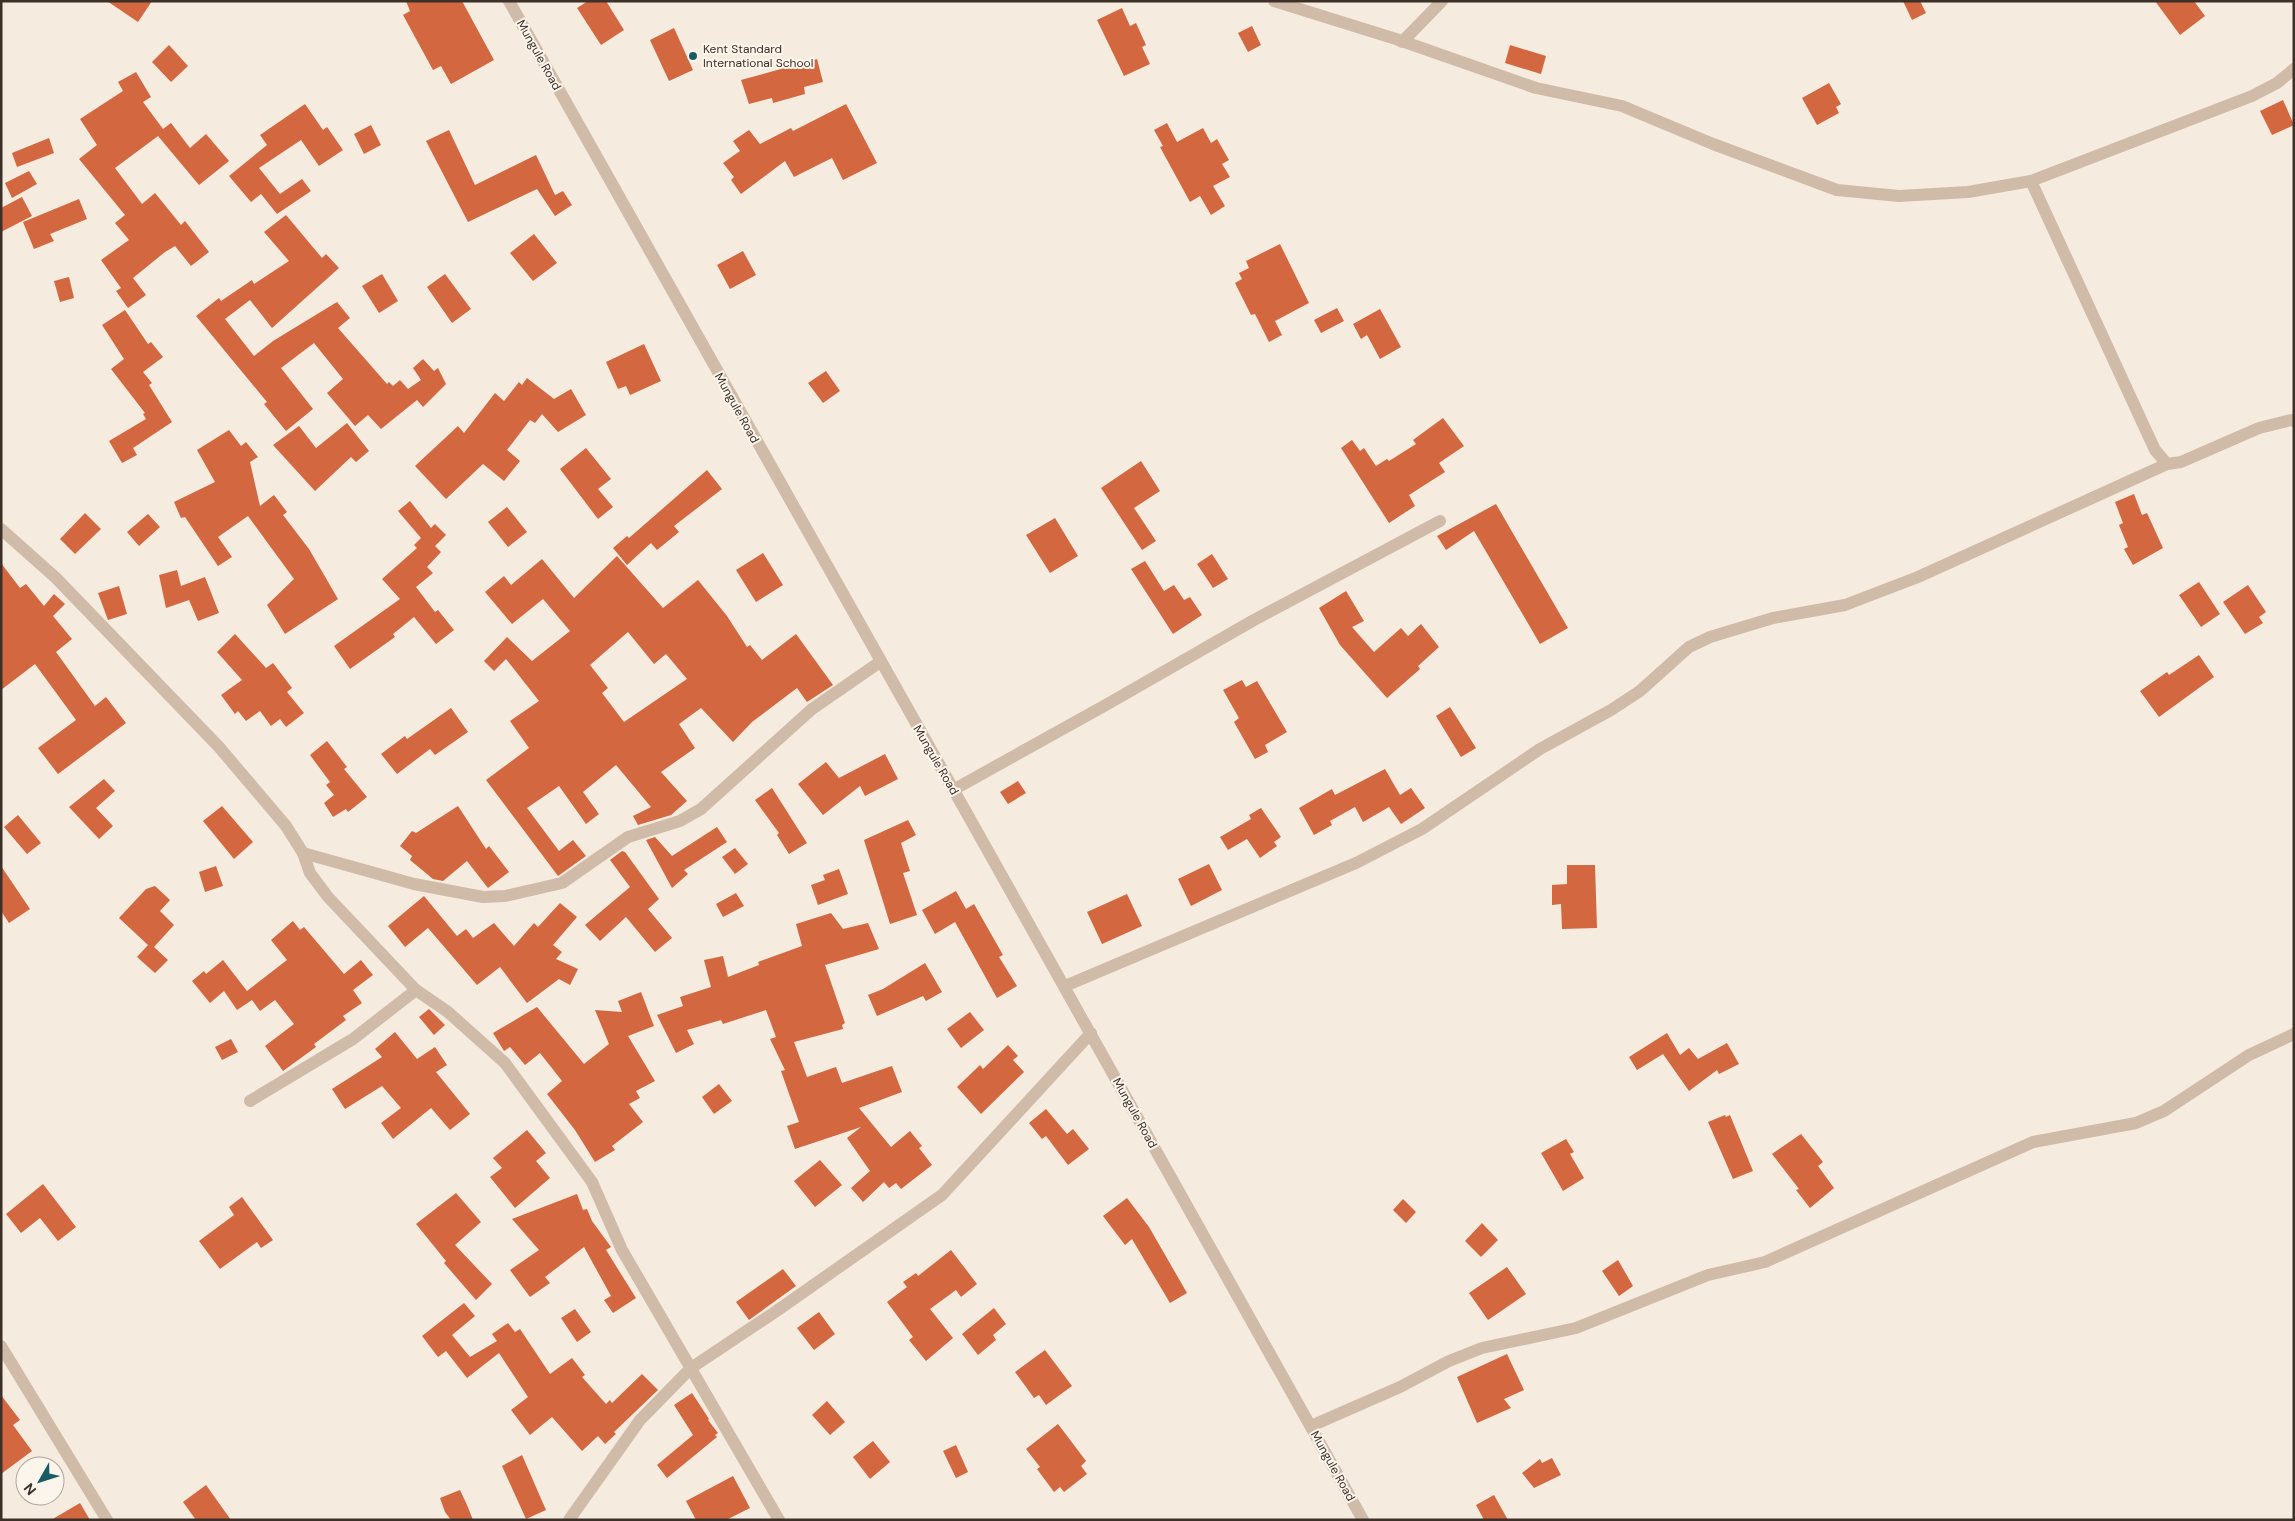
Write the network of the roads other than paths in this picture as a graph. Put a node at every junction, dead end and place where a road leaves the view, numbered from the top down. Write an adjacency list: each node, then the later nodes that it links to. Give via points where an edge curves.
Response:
1 (509, 1): 11 (street, Mungule Road)
2 (1274, 1): 4 (street)
3 (1442, 1): 4 (street)
4 (1402, 42): 6 (street, via 1536,88 1622,106 1836,190 1899,196 1968,192)
5 (2294, 69): 6 (street, via 2277,83 2252,96)
6 (2031, 181): 8 (street, via 2155,450)
7 (2293, 419): 8 (street, via 2259,428 2181,462)
8 (2167, 464): 14 (street, via 1918,578 1845,605 1773,618 1710,637 1689,647 1640,690 1611,710 1540,748 1422,829 1356,863)
9 (1440, 520): 12 (street, via 1254,620)
10 (1, 529): 13 (street, via 56,578 219,747 286,826)
11 (880, 662): 12 (street, Mungule Road); 13 (street, via 812,709 702,809 680,821 628,837 562,883 505,896 483,897 422,886)
12 (952, 790): 14 (street, Mungule Road)
13 (303, 853): 15 (street, via 310,873 328,897)
14 (1065, 986): 16 (street, Mungule Road)
15 (416, 990): 18 (street, via 353,1039); 20 (street, via 448,1012 505,1063 535,1101 592,1182 622,1250)
16 (1091, 1033): 20 (street, via 942,1195); 21 (street, Mungule Road)
17 (2294, 1034): 21 (street, via 2249,1055 2164,1111 2136,1123 2033,1142 1765,1262 1708,1275 1576,1328 1482,1348)
18 (250, 1100)
19 (1, 1346): 22 (street)
20 (690, 1368): 23 (street, via 640,1420); 24 (street)
21 (1311, 1426): 25 (street, Mungule Road)
22 (107, 1520)
23 (569, 1520)
24 (779, 1520)
25 (1363, 1520)

